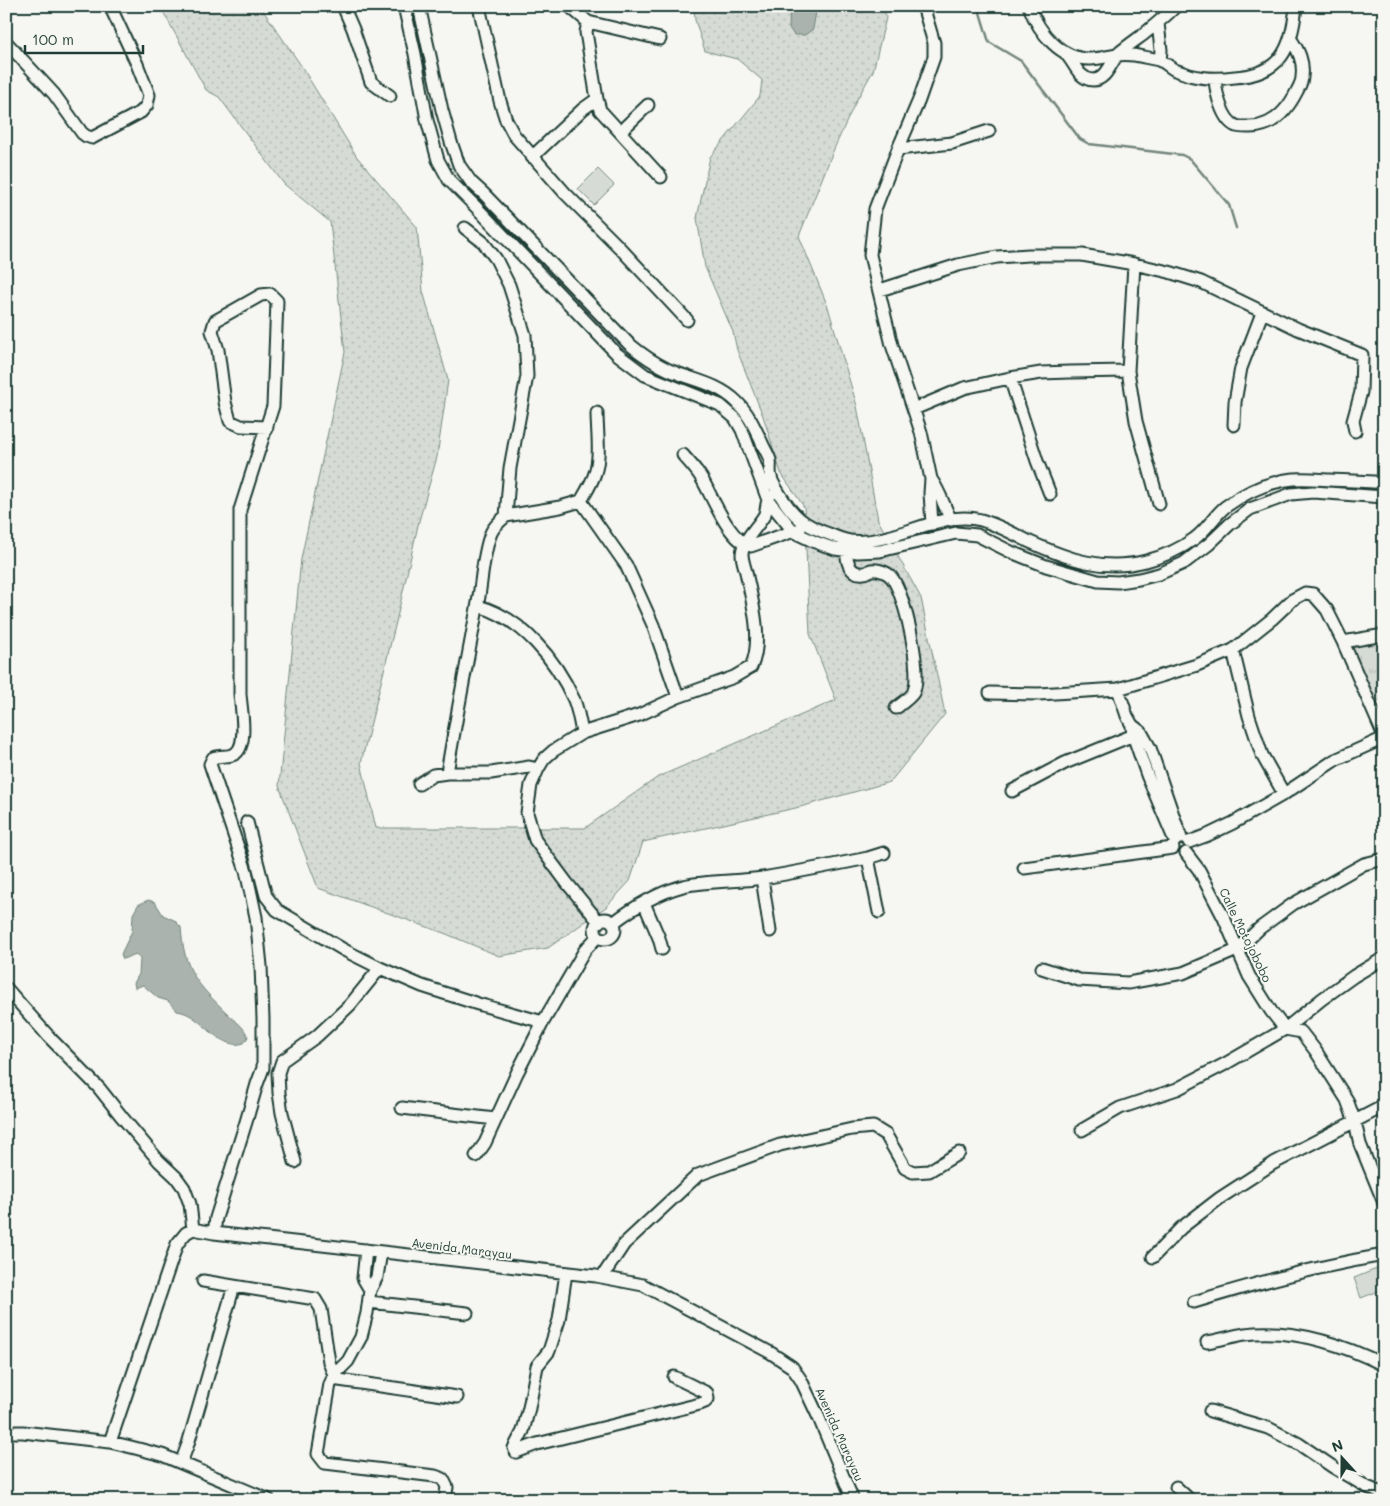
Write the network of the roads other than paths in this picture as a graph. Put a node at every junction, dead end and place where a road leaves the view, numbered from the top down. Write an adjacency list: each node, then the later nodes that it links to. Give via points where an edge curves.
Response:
1 (110, 6): 17 (street, via 149,96 141,112 92,138 82,133 54,94)
2 (343, 6): 22 (street, via 371,82)
3 (404, 6): 14 (street)
4 (419, 6): 13 (street)
5 (479, 6): 28 (street, via 506,120)
6 (569, 6): 11 (street)
7 (923, 6): 27 (street, via 934,43 934,57)
8 (1029, 6): 18 (street, via 1044,35)
9 (1176, 6): 12 (street)
10 (1296, 6): 15 (street)
11 (588, 22): 16 (street); 23 (street, via 586,32)
12 (1158, 23): 19 (street); 20 (street)
13 (423, 24): 14 (street); 32 (street, via 442,110 459,165 471,182)
14 (409, 28): 33 (street, via 427,120 438,160 449,180)
15 (1290, 38): 21 (street, via 1274,65 1260,74); 21 (street, via 1301,55 1302,80 1290,106 1266,124 1237,126 1228,119 1220,105)
16 (660, 39)
17 (6, 42)
18 (1066, 54): 19 (street, via 1090,60); 19 (street, via 1078,73 1094,80 1109,70)
19 (1117, 55): 20 (street)
20 (1160, 60): 21 (street, via 1191,75)
21 (1215, 79)
22 (390, 96)
23 (597, 99): 25 (street, via 600,110); 28 (street)
24 (648, 105): 25 (street)
25 (621, 131): 29 (street)
26 (989, 131): 27 (street, via 952,143)
27 (898, 148): 34 (street, via 875,208 872,230 870,255)
28 (532, 157): 36 (street)
29 (661, 177)
30 (465, 228): 55 (street, via 496,258 510,285 525,335 527,376 510,468)
31 (1134, 264): 34 (street, via 1082,256 997,257 958,265); 35 (street, via 1201,282); 37 (street)
32 (563, 276): 33 (street); 48 (street, via 639,352 670,370 716,387 736,402 754,424 770,460 770,477)
33 (552, 286): 52 (street, via 617,354 645,375 720,405 735,418)
34 (880, 290): 39 (street, via 892,345)
35 (1262, 313): 41 (street, via 1241,368); 43 (street, via 1362,355 1361,392 1353,421)
36 (687, 320)
37 (1128, 371): 38 (street, via 1040,373); 54 (street, via 1136,421)
38 (1010, 378): 39 (street, via 964,388); 49 (street)
39 (914, 409): 45 (street)
40 (597, 412): 53 (street, via 596,471)
41 (1234, 425)
42 (267, 427): 42 (street, via 273,406 277,301 270,294 261,295 215,321 212,331 230,421 241,426); 113 (street, via 240,510 241,746 237,753 213,758 210,764 246,871 256,918 261,966 263,1068)
43 (1356, 431)
44 (683, 455): 61 (street, via 701,478 729,528)
45 (932, 479): 56 (street); 57 (street)
46 (1330, 480): 47 (street); 50 (street); 62 (street, via 1278,481 1256,490 1224,508 1195,538 1168,554 1145,562 1095,565)
47 (1384, 483)
48 (777, 489): 52 (street); 58 (street, via 787,506)
49 (1050, 494)
50 (1328, 494): 51 (street); 65 (street, via 1291,494 1250,509 1184,563 1139,579 1098,581)
51 (1384, 496)
52 (768, 500): 59 (street); 61 (street, via 765,513)
53 (580, 502): 55 (street); 72 (street, via 626,565 653,625)
54 (1159, 504)
55 (506, 516): 66 (street, via 491,532)
56 (951, 520): 57 (street); 60 (street, via 970,518 983,521)
57 (932, 524): 58 (street, via 865,541 842,539)
58 (808, 526): 59 (street)
59 (794, 532): 61 (street, via 751,546); 63 (street, via 814,542)
60 (1029, 541): 62 (street); 64 (street)
61 (745, 545): 72 (street, via 742,554 753,606 755,659 751,667 734,677)
62 (1045, 548): 65 (street)
63 (847, 550): 64 (street, via 880,551 968,533); 73 (street, via 848,566 854,572 882,571 892,576 907,615 916,681 913,693)
64 (1019, 555): 65 (street)
65 (1040, 563)
66 (478, 606): 75 (street, via 511,621 545,652 574,702); 78 (street)
67 (1384, 635): 68 (street)
68 (1342, 642): 69 (street, via 1320,600 1314,594 1305,593 1292,600); 76 (street)
69 (1233, 650): 70 (street, via 1197,665); 81 (street, via 1262,755)
70 (1118, 689): 71 (street, via 1039,694); 74 (street, Calle Motojobobo)
71 (990, 693)
72 (678, 697): 75 (street, via 638,715)
73 (896, 708)
74 (1135, 731): 80 (street, via 1065,762); 83 (street, Calle Motojobobo, via 1150,748)
75 (582, 733): 77 (street, via 553,751)
76 (1384, 737): 81 (street, via 1335,760)
77 (538, 769): 78 (street); 91 (street, via 531,785 527,813 535,840)
78 (447, 773): 79 (street, via 433,775)
79 (418, 784)
80 (1012, 791)
81 (1284, 794): 83 (street, via 1208,835)
82 (247, 822): 98 (street, via 266,896 277,910)
83 (1181, 845): 87 (street); 96 (street, Calle Motojobobo, via 1224,918)
84 (884, 853): 85 (street)
85 (868, 858): 88 (street); 90 (street)
86 (1384, 859): 96 (street, via 1364,864 1293,904)
87 (1024, 868)
88 (762, 878): 89 (street, via 683,886); 93 (street)
89 (644, 903): 92 (street); 95 (street)
90 (879, 912)
91 (599, 922): 92 (street); 94 (street, via 595,929)
92 (613, 923): 94 (street, via 612,937 604,939)
93 (770, 931)
94 (598, 936): 101 (street, via 585,950)
95 (662, 949)
96 (1237, 950): 99 (street, via 1183,973 1128,982 1079,980); 102 (street, Calle Motojobobo, via 1249,976)
97 (1384, 958): 102 (street, via 1354,976)
98 (380, 968): 101 (street, via 422,986); 110 (street, via 350,1005 317,1036 282,1061 278,1073 279,1094)
99 (1042, 968)
100 (6, 988): 112 (street, via 176,1177 190,1204)
101 (543, 1022): 105 (street)
102 (1285, 1029): 106 (street, Calle Motojobobo, via 1300,1032 1315,1050 1347,1100); 107 (street, via 1177,1089 1120,1108)
103 (1384, 1106): 106 (street)
104 (402, 1108): 105 (street)
105 (495, 1119): 109 (street)
106 (1355, 1122): 111 (street, Calle Motojobobo, via 1360,1144); 117 (street, via 1274,1163 1220,1198 1181,1228)
107 (1082, 1130)
108 (958, 1153): 119 (street, via 929,1171 913,1172 905,1168 886,1135 873,1127 780,1145 698,1175 624,1244)
109 (476, 1156)
110 (295, 1162)
111 (1384, 1203)
112 (193, 1229): 113 (street, Avenida Marayau); 134 (street, via 177,1244)
113 (214, 1233): 114 (street, Avenida Marayau)
114 (366, 1250): 115 (street, Avenida Marayau); 122 (street, via 363,1278)
115 (381, 1252): 118 (street, Avenida Marayau); 122 (street, via 377,1278)
116 (1384, 1255): 124 (street, via 1251,1284)
117 (1153, 1257)
118 (566, 1273): 119 (street, Avenida Marayau); 132 (street, via 559,1320 550,1351 537,1366)
119 (602, 1278): 141 (street, Avenida Marayau, via 643,1285 792,1367 808,1393)
120 (203, 1281): 121 (street)
121 (234, 1286): 128 (street, via 315,1299 321,1309); 136 (street)
122 (370, 1290): 123 (street)
123 (369, 1302): 125 (street); 128 (street, via 361,1337)
124 (1194, 1302)
125 (467, 1314)
126 (1207, 1342): 127 (street, via 1246,1334 1293,1335 1339,1345)
127 (1384, 1365)
128 (334, 1376): 130 (street); 140 (street, via 318,1454 321,1459 325,1463 435,1476 446,1482)
129 (674, 1377): 135 (street, via 707,1393 708,1399 700,1404)
130 (457, 1397)
131 (1210, 1411): 138 (street, via 1268,1428)
132 (523, 1431): 135 (street, via 526,1439); 135 (street, via 514,1448 516,1452)
133 (6, 1432): 134 (street)
134 (110, 1442): 136 (street)
135 (537, 1444)
136 (181, 1463): 139 (street)
137 (1176, 1487): 142 (street)
138 (1384, 1494)
139 (269, 1500)
140 (444, 1500)
141 (854, 1500)
142 (1190, 1500)

